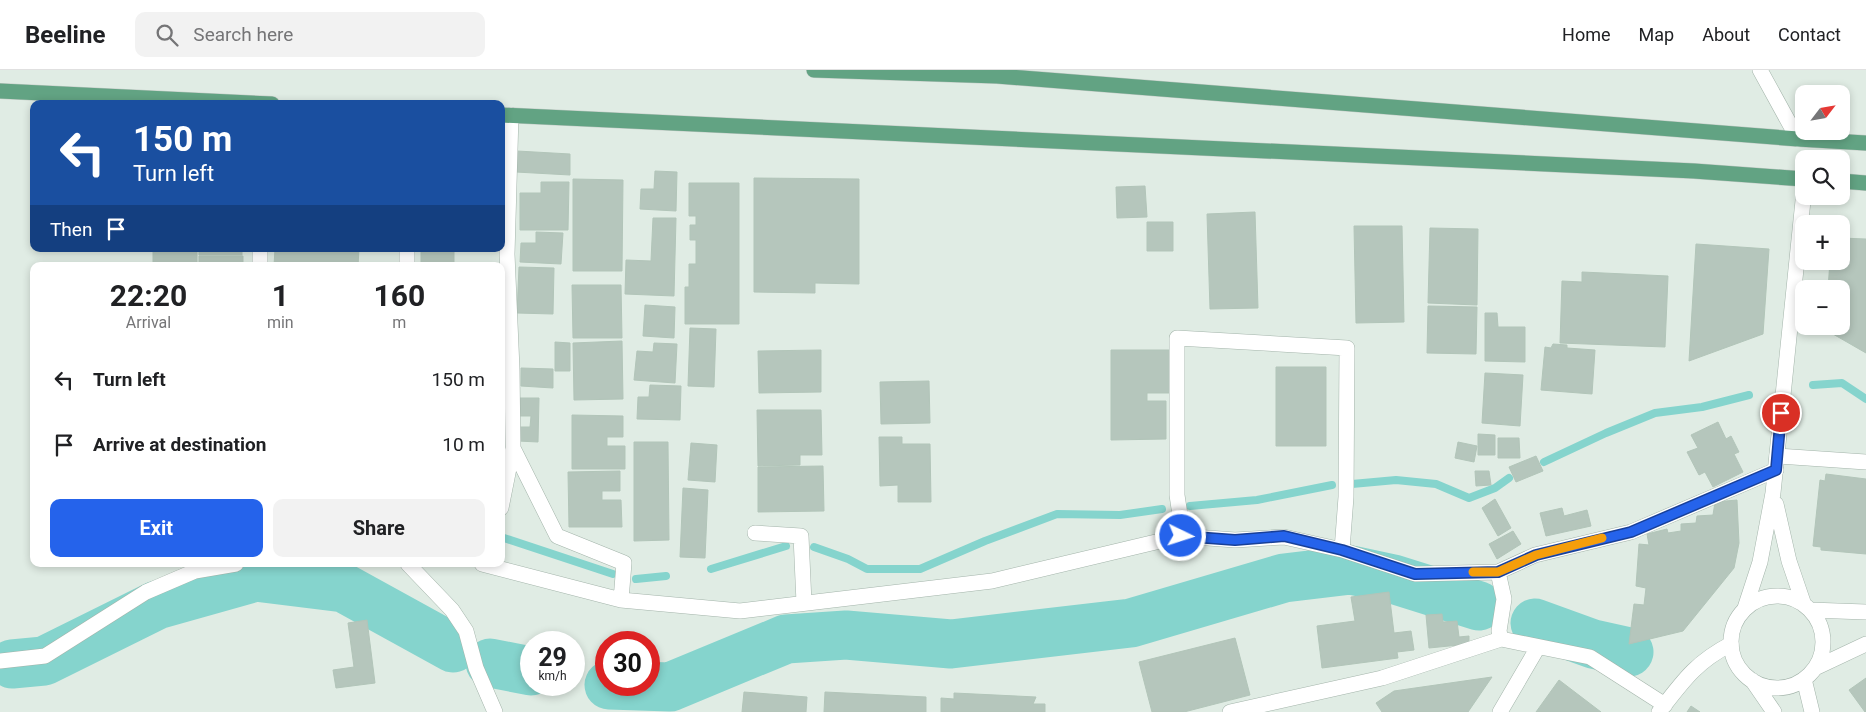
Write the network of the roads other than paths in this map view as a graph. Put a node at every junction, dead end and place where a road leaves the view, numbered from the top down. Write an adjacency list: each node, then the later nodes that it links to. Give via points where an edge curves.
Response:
1 (814, 70): 7 (main road, via 997,76)
2 (1760, 70): 6 (street)
3 (0, 91): 4 (main road)
4 (194, 100)
5 (506, 115): 10 (main road); 14 (street)
6 (1795, 134)
7 (1795, 139)
8 (1821, 140): 9 (main road)
9 (1866, 142)
10 (1795, 178)
11 (1850, 181): 12 (main road)
12 (1866, 182)
13 (1803, 205): 16 (street)
14 (512, 448): 17 (street); 26 (street, via 556,536 624,563)
15 (1866, 462): 16 (street)
16 (1776, 463): 18 (street); 25 (street, via 1631,532 1536,555)
17 (505, 486)
18 (1774, 492): 28 (street, via 1785,546); 29 (street, via 1762,555)
19 (755, 533): 27 (street, via 801,536)
20 (1181, 536): 21 (street, via 1235,540 1284,536); 21 (street, via 1176,495 1177,338 1347,348 1346,497); 27 (street, via 992,581)
21 (1342, 550): 25 (street, via 1415,574)
22 (219, 567): 35 (street, via 196,571 146,592 45,656)
23 (411, 567): 40 (street, via 452,610 466,631 476,668)
24 (496, 567): 26 (street)
25 (1498, 572): 31 (street, via 1504,599)
26 (621, 600): 27 (street, via 740,610)
27 (804, 603)
28 (1807, 607): 29 (street, via 1781,596 1756,600); 30 (street); 36 (street, via 1819,623 1823,638)
29 (1746, 608): 32 (street, via 1732,631)
30 (1866, 612)
31 (1500, 635): 34 (street); 41 (street, via 1382,678)
32 (1731, 644): 38 (street, via 1734,658); 39 (street, via 1689,673)
33 (1866, 644): 36 (street)
34 (1538, 647): 39 (street, via 1590,657); 42 (street)
35 (0, 661)
36 (1815, 668): 37 (street)
37 (1804, 679): 38 (street, via 1778,688); 44 (street)
38 (1752, 680): 43 (street)
39 (1662, 708)
40 (494, 712)
41 (1230, 712)
42 (1500, 712)
43 (1774, 712)
44 (1812, 712)

